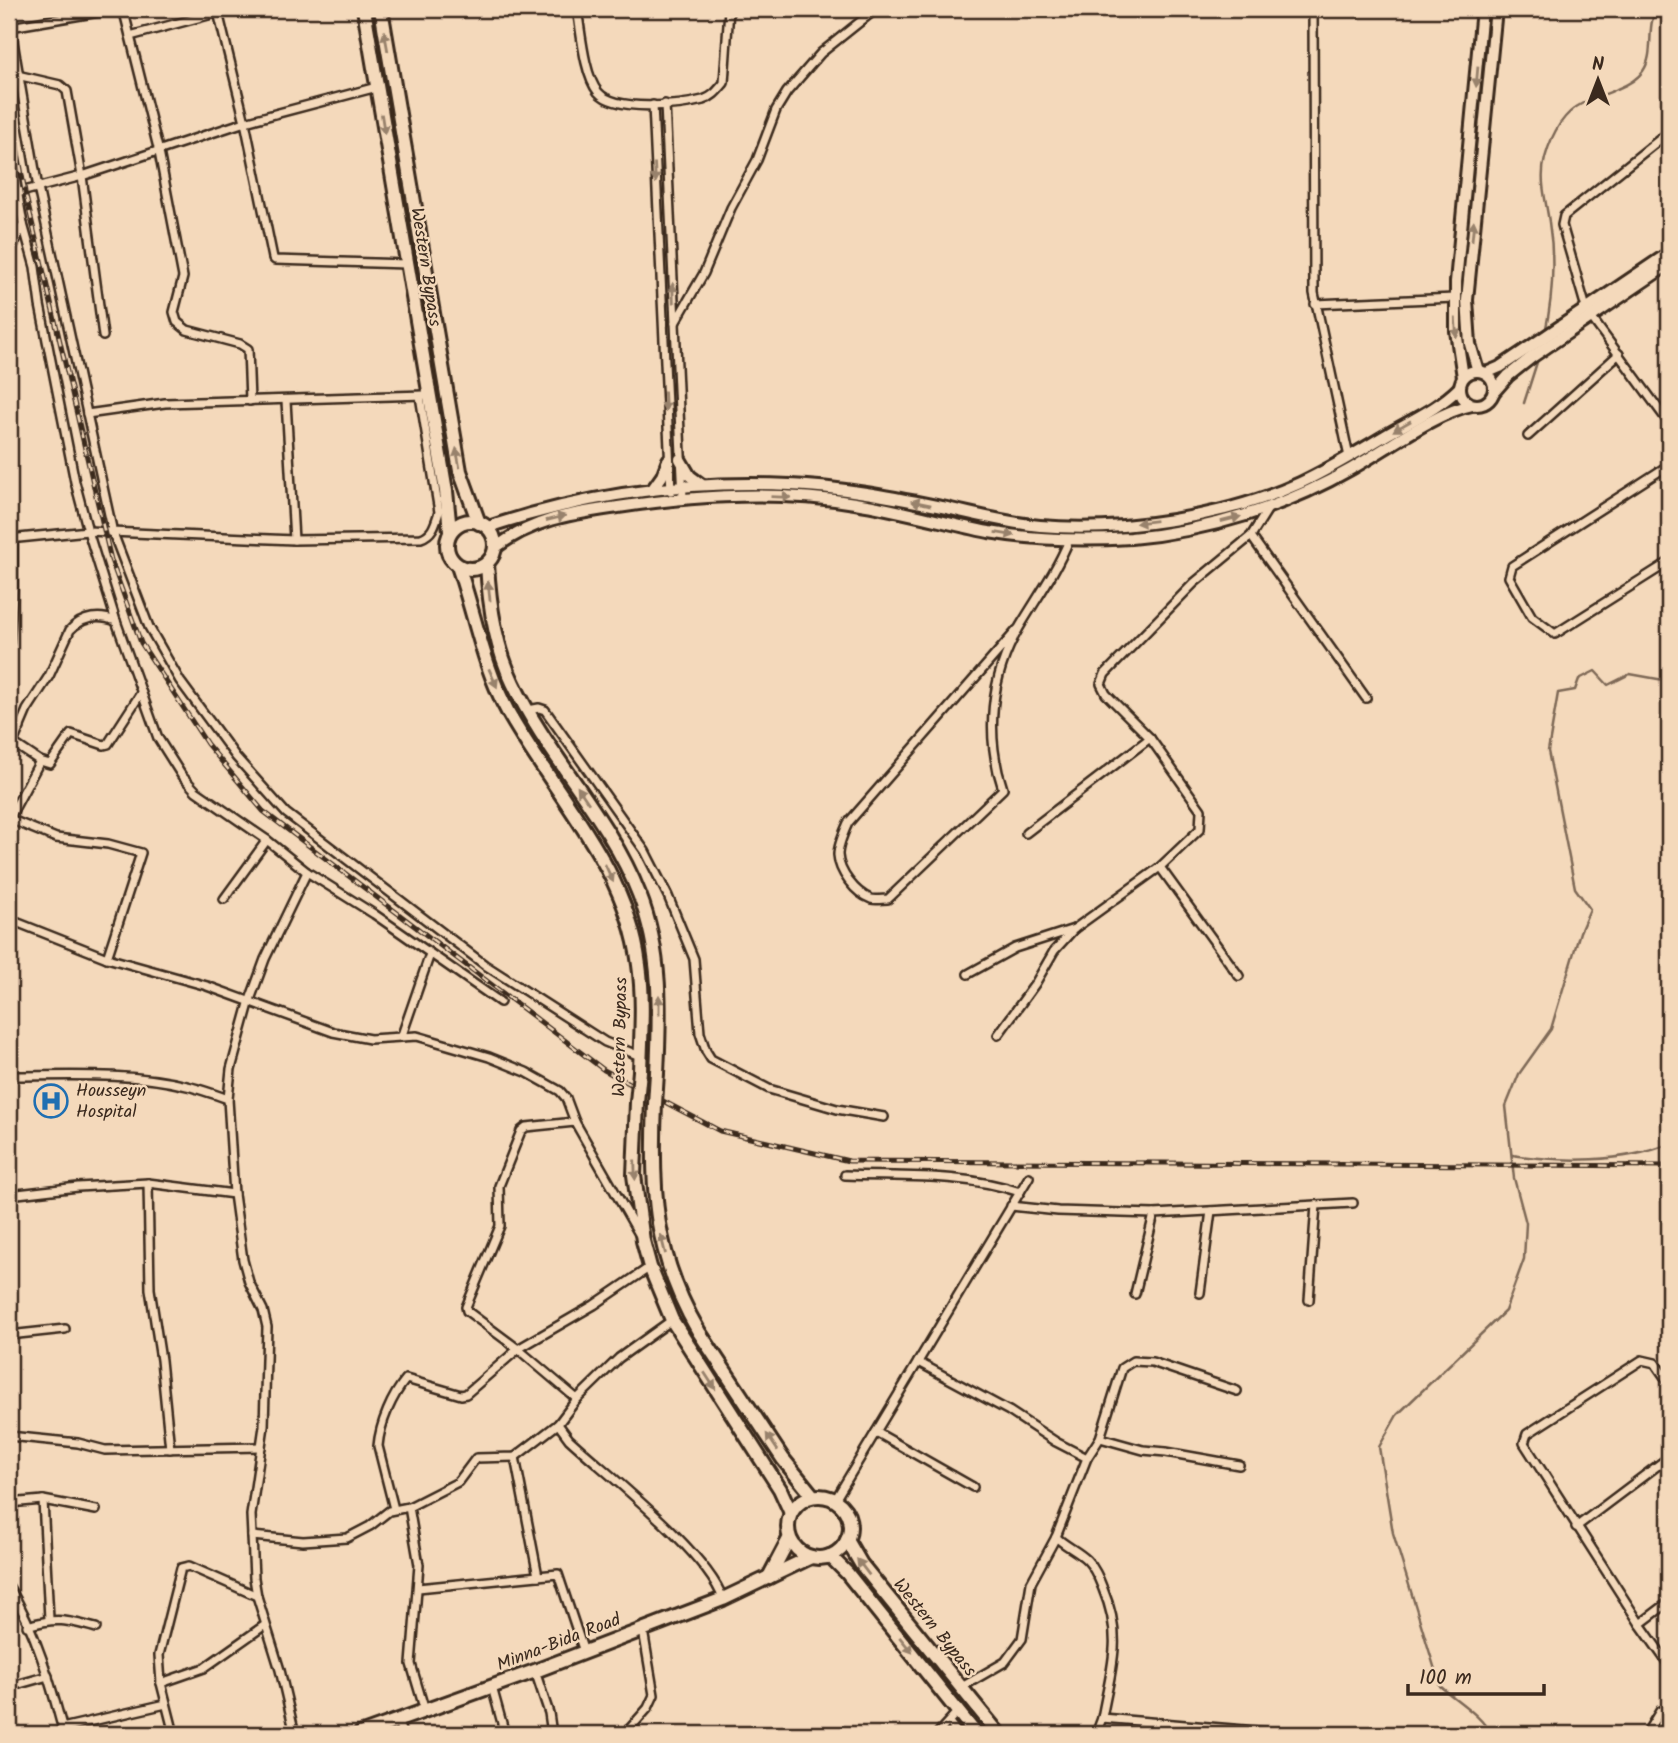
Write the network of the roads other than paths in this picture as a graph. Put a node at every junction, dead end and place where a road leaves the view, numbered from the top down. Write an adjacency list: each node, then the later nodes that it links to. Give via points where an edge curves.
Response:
1 (110, 9): 12 (street); 13 (street, via 124,12)
2 (231, 9): 11 (street)
3 (364, 9): 15 (main road, Western Bypass)
4 (381, 9): 57 (main road, Western Bypass, one-way to 4, via 460,471)
5 (577, 9): 17 (street, via 591,82 600,95 613,103)
6 (729, 9): 16 (street, via 724,83 718,92 705,99)
7 (876, 9): 34 (street, via 821,52 787,92 704,273)
8 (1313, 9): 32 (street)
9 (1482, 9): 31 (main road, one-way to 31)
10 (1496, 9): 38 (main road, one-way to 10, via 1470,344 1466,300)
11 (218, 12): 13 (street); 18 (street)
12 (10, 23): 14 (street)
13 (130, 36): 21 (street)
14 (17, 75): 22 (street, via 65,87); 23 (street)
15 (377, 87): 18 (street); 29 (main road, Western Bypass, one-way to 29)
16 (665, 104): 17 (street); 34 (street, one-way to 16)
17 (653, 105): 51 (street, one-way to 51)
18 (245, 122): 21 (street); 29 (street, via 275,260)
19 (1669, 132): 33 (street, via 1564,216 1562,225)
20 (9, 144): 24 (street)
21 (159, 152): 22 (street); 42 (street, via 183,277 174,312 177,322 187,330 248,349)
22 (82, 176): 23 (street); 35 (street)
23 (38, 188): 24 (street); 46 (street)
24 (19, 194): 25 (street); 26 (street)
25 (9, 195)
26 (23, 224): 28 (street); 58 (street)
27 (1669, 253): 33 (main road)
28 (9, 254)
29 (407, 264): 41 (main road, Western Bypass)
30 (1669, 264): 33 (main road)
31 (1455, 298): 32 (street); 39 (main road, one-way to 39)
32 (1315, 304): 49 (street)
33 (1589, 312): 36 (main road); 36 (main road, via 1549,333); 37 (street)
34 (674, 324): 50 (street)
35 (103, 336)
36 (1542, 345): 38 (main road); 40 (main road)
37 (1619, 354): 45 (street); 48 (street)
38 (1482, 372): 39 (main road, via 1472,371); 40 (main road, via 1492,379)
39 (1461, 383): 44 (main road, via 1462,398); 49 (main road, one-way to 49, via 1438,405)
40 (1494, 392): 44 (main road, via 1483,404)
41 (424, 395): 43 (street); 59 (main road, Western Bypass, via 446,491); 63 (street, via 439,512 428,536)
42 (250, 401): 43 (street); 46 (street, via 165,403)
43 (286, 401): 63 (street)
44 (1472, 405): 56 (main road, via 1442,416 1348,471)
45 (1666, 413): 47 (street)
46 (87, 414): 60 (street)
47 (1669, 423)
48 (1528, 436)
49 (1349, 457): 53 (main road, one-way to 53, via 1300,482 1244,502 1177,518 1073,527 1029,524 833,488)
50 (680, 459): 53 (main road, via 690,476); 55 (street)
51 (668, 460): 54 (main road); 55 (street)
52 (1669, 465): 66 (street, via 1512,566 1508,577 1532,617 1555,634)
53 (704, 485): 55 (main road)
54 (652, 490): 55 (main road); 57 (main road, via 550,507)
55 (677, 493): 64 (main road, one-way to 64, via 831,500 1000,533); 65 (main road, one-way to 55, via 554,517)
56 (1268, 509): 61 (street); 64 (main road, one-way to 56, via 1168,533)
57 (483, 525): 59 (main road, via 467,521); 65 (main road, via 495,539)
58 (88, 531): 60 (street); 62 (street); 70 (street)
59 (450, 531): 68 (main road, via 447,550)
60 (113, 533): 63 (street); 95 (street, via 149,627 180,681 236,757 286,813 485,965 605,1042)
61 (1251, 536): 74 (street); 78 (street, via 1194,583 1105,674 1101,684 1106,694)
62 (11, 539): 69 (street)
63 (294, 540)
64 (1069, 540): 71 (street)
65 (495, 548): 67 (main road)
66 (1669, 562)
67 (487, 563): 68 (main road, via 475,569); 75 (main road, Western Bypass, one-way to 67, via 501,650)
68 (458, 566): 95 (main road, Western Bypass, one-way to 95, via 483,654 508,710 590,838 623,904 639,963)
69 (11, 589): 72 (street)
70 (116, 621): 73 (street); 77 (street, via 94,617 75,624)
71 (1017, 630): 71 (street, via 994,695 995,767 1003,789 888,899 871,899 855,888 838,855 848,823)
72 (9, 649)
73 (141, 693): 79 (street, via 108,744 74,733 53,762); 81 (street, via 158,738 182,776 196,791)
74 (1366, 698)
75 (528, 710): 98 (street, via 539,708 550,716 645,851 694,959 700,1033 711,1059 769,1088 836,1109); 135 (main road, Western Bypass, one-way to 75, bridge, via 783,1459 699,1332 668,1265 655,1195 658,965 651,931 639,894 607,831)
76 (9, 724): 77 (street)
77 (20, 728): 79 (street, via 14,744)
78 (1150, 738): 80 (street); 82 (street, via 1201,810 1202,819 1200,829)
79 (40, 761): 88 (street, via 12,820 55,838 141,853)
80 (1026, 834)
81 (267, 840): 83 (street); 84 (street)
82 (1160, 867): 86 (street); 90 (street)
83 (307, 872): 87 (street); 91 (street)
84 (224, 899)
85 (9, 916): 88 (street)
86 (1074, 929): 89 (street, via 1015,948); 94 (street)
87 (430, 954): 92 (street); 93 (street)
88 (107, 958): 91 (street)
89 (968, 974)
90 (1239, 976)
91 (250, 1000): 93 (street, via 333,1032 370,1039); 97 (street, via 231,1069)
92 (500, 1002)
93 (402, 1035): 99 (street, via 489,1057 526,1072 560,1091)
94 (998, 1035)
95 (640, 1056): 111 (main road, Western Bypass, one-way to 111, bridge, via 634,1175)
96 (9, 1076): 97 (street, via 158,1080)
97 (228, 1099): 104 (street)
98 (884, 1116)
99 (575, 1122): 111 (street); 119 (street, via 521,1131 499,1186 500,1226 466,1307)
100 (845, 1175): 103 (street, via 964,1179)
101 (1029, 1177): 103 (street)
102 (148, 1184): 104 (street); 105 (street); 129 (street, via 150,1289)
103 (1020, 1192): 108 (street)
104 (234, 1194): 128 (street, via 243,1260 267,1327)
105 (9, 1195)
106 (1353, 1203): 107 (street)
107 (1316, 1205): 109 (street); 115 (street)
108 (1011, 1206): 110 (street); 120 (street)
109 (1211, 1211): 110 (street); 113 (street)
110 (1154, 1214): 114 (street)
111 (643, 1241): 112 (main road, Western Bypass)
112 (650, 1267): 116 (main road, Western Bypass); 119 (street)
113 (1200, 1293)
114 (1135, 1294)
115 (1309, 1300)
116 (672, 1320): 123 (street, via 619,1358); 142 (main road, Western Bypass, one-way to 142)
117 (65, 1329): 118 (street)
118 (9, 1335)
119 (518, 1349): 123 (street); 140 (street, via 466,1394 409,1378 404,1381 379,1436)
120 (918, 1362): 125 (street); 132 (street)
121 (1669, 1382): 143 (street, via 1655,1363 1642,1360 1527,1434 1524,1443)
122 (1237, 1391): 127 (street, via 1152,1362 1133,1361 1122,1368)
123 (577, 1399): 124 (street)
124 (558, 1424): 130 (street); 155 (street, via 697,1560)
125 (876, 1432): 134 (street); 137 (street)
126 (9, 1436): 129 (street, via 105,1450)
127 (1100, 1438): 132 (street); 133 (street, via 1131,1448)
128 (261, 1447): 129 (street); 144 (street)
129 (170, 1449)
130 (515, 1457): 139 (street, via 476,1458 458,1482); 150 (street)
131 (1669, 1457): 143 (street)
132 (1087, 1458): 145 (street)
133 (1239, 1465)
134 (973, 1487)
135 (813, 1496): 137 (main road); 142 (main road)
136 (43, 1500): 138 (street); 141 (street); 157 (street)
137 (835, 1500): 147 (main road, via 850,1522)
138 (9, 1503)
139 (409, 1507): 140 (street); 153 (street, via 419,1565)
140 (394, 1509): 144 (street, via 347,1538 303,1541)
141 (96, 1510)
142 (791, 1513): 146 (main road)
143 (1576, 1527): 158 (street)
144 (252, 1536): 154 (street)
145 (1056, 1537): 170 (street, via 1031,1583 1021,1639 1005,1662); 175 (street, via 1087,1560 1109,1602 1116,1650)
146 (789, 1539): 149 (main road); 151 (main road)
147 (847, 1540): 148 (main road); 170 (main road, Western Bypass, one-way to 147)
148 (830, 1556): 149 (main road); 173 (main road, Western Bypass, one-way to 173)
149 (811, 1558): 151 (main road, Minna-Bida Road)
150 (538, 1576): 153 (street); 163 (street, via 558,1574)
151 (769, 1577): 155 (main road, Minna-Bida Road)
152 (9, 1587): 160 (street)
153 (418, 1588): 174 (street, via 411,1664)
154 (257, 1596): 159 (street); 167 (street, via 189,1566 181,1568 160,1645)
155 (723, 1599): 162 (main road, Minna-Bida Road)
156 (1669, 1602): 158 (street)
157 (49, 1619): 160 (street); 161 (street)
158 (1640, 1624): 164 (street)
159 (265, 1625): 167 (street, via 204,1668); 180 (street)
160 (27, 1626): 166 (street)
161 (96, 1628)
162 (643, 1630): 163 (main road, Minna-Bida Road); 185 (street, via 654,1695)
163 (584, 1652): 165 (main road, Minna-Bida Road)
164 (1669, 1665)
165 (535, 1671): 169 (main road, Minna-Bida Road); 184 (street)
166 (48, 1676): 168 (street); 178 (street)
167 (161, 1684): 171 (street)
168 (9, 1686)
169 (492, 1687): 174 (main road, Minna-Bida Road); 183 (street)
170 (960, 1688): 189 (main road, Western Bypass)
171 (166, 1704): 178 (street); 179 (street)
172 (1669, 1710): 192 (street, via 1660,1711)
173 (958, 1711): 177 (street); 188 (main road, Western Bypass)
174 (426, 1712): 176 (main road, Minna-Bida Road)
175 (1102, 1718): 190 (street); 191 (street)
176 (398, 1721): 181 (main road, Minna-Bida Road); 182 (street)
177 (949, 1722): 186 (street); 187 (street)
178 (63, 1731)
179 (174, 1734)
180 (295, 1734)
181 (360, 1734)
182 (402, 1734)
183 (505, 1734)
184 (552, 1734)
185 (625, 1734)
186 (937, 1734)
187 (958, 1734)
188 (976, 1734)
189 (999, 1734)
190 (1096, 1734)
191 (1274, 1734)
192 (1646, 1734)

